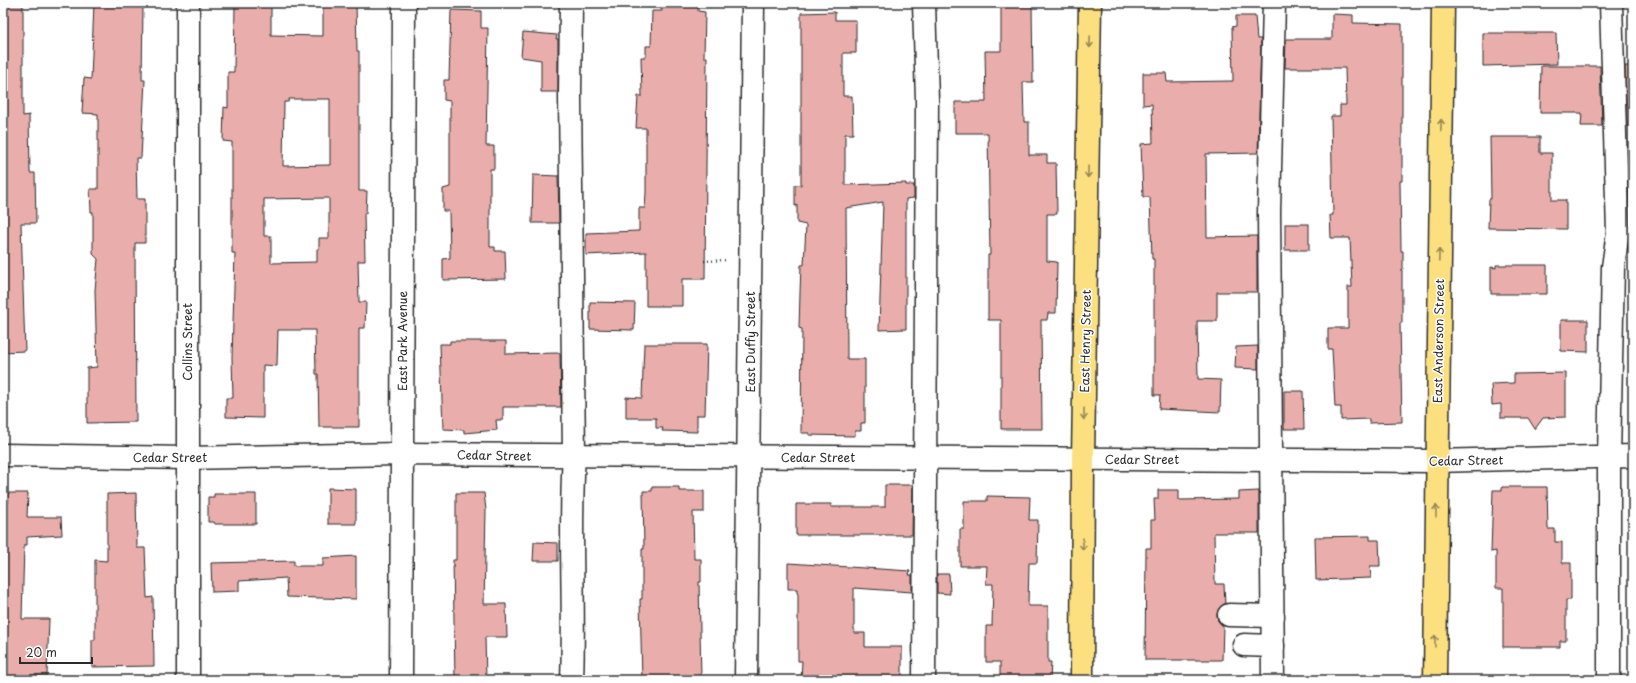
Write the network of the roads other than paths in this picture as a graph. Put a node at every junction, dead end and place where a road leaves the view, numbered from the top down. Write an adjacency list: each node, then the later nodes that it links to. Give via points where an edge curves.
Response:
1 (188, 3): 16 (street, Collins Street)
2 (404, 3): 10 (street, East Park Avenue)
3 (571, 3): 12 (street)
4 (753, 3): 14 (street, East Duffy Street)
5 (924, 3): 17 (street, via 928,100)
6 (1090, 3): 18 (main road, East Henry Street, one-way to 18)
7 (1274, 3): 19 (street, via 1269,212)
8 (1443, 3): 20 (main road, East Anderson Street, one-way to 8)
9 (1611, 3): 15 (street, via 1618,232 1613,267)
10 (401, 454): 12 (street, Cedar Street); 16 (street, Cedar Street); 26 (street, East Park Avenue)
11 (3, 455): 16 (street, Cedar Street)
12 (574, 456): 14 (street, Cedar Street); 27 (street, via 571,494 574,627)
13 (1633, 456): 15 (street, Cedar Street)
14 (749, 457): 17 (street, Cedar Street); 28 (street, East Duffy Street)
15 (1609, 457): 20 (street, Cedar Street); 33 (street)
16 (187, 458): 25 (street, Collins Street)
17 (926, 458): 18 (street, Cedar Street); 29 (street)
18 (1083, 459): 19 (street, Cedar Street); 30 (main road, East Henry Street, one-way to 30)
19 (1271, 460): 20 (street, Cedar Street); 22 (street)
20 (1436, 461): 32 (main road, East Anderson Street, one-way to 20)
21 (1229, 615): 22 (street)
22 (1273, 616): 24 (street)
23 (1244, 645): 24 (street)
24 (1273, 646): 31 (street)
25 (188, 680)
26 (400, 680)
27 (572, 680)
28 (746, 680)
29 (924, 680)
30 (1082, 680)
31 (1273, 680)
32 (1435, 680)
33 (1609, 680)

